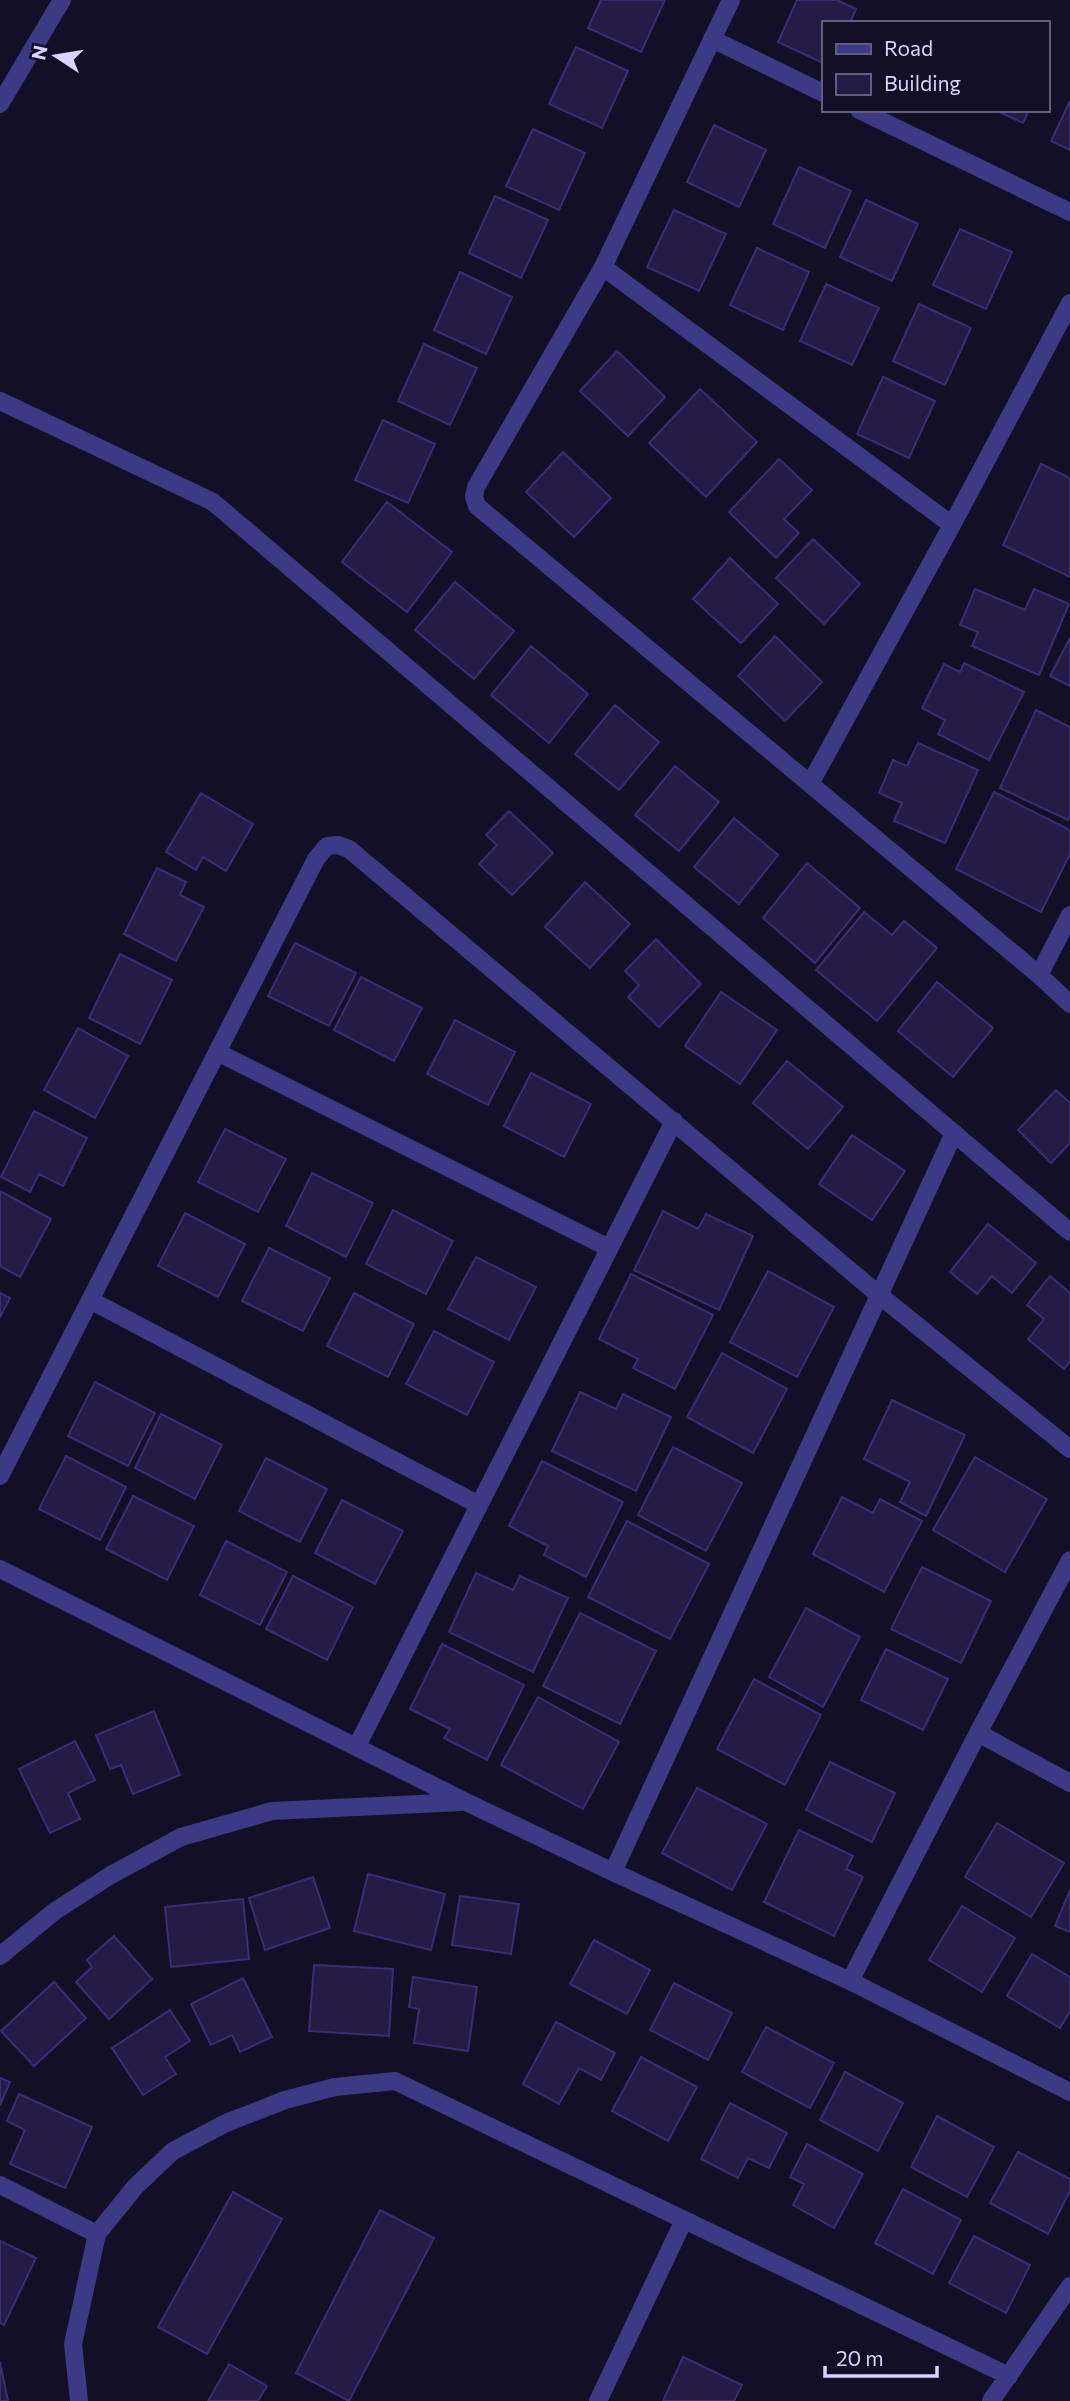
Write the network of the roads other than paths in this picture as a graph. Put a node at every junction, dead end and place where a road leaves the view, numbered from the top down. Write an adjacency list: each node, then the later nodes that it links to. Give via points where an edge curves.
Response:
1 (62, 0): 5 (street)
2 (731, 0): 3 (street)
3 (712, 39): 4 (street); 8 (street)
4 (822, 93)
5 (0, 104)
6 (863, 112): 7 (street)
7 (1070, 212)
8 (603, 267): 11 (street); 12 (street, via 476,487 477,506)
9 (1070, 303): 11 (street)
10 (0, 401): 18 (street, via 213,502)
11 (952, 525): 12 (street)
12 (810, 784): 14 (street)
13 (1070, 915): 14 (street)
14 (1039, 975): 15 (street)
15 (1070, 1004)
16 (217, 1052): 17 (street, via 316,859 327,846 338,845); 20 (street); 22 (street)
17 (674, 1121): 20 (street); 21 (street)
18 (954, 1133): 19 (street); 21 (street)
19 (1070, 1232)
20 (609, 1248): 25 (street)
21 (878, 1294): 23 (street); 32 (street)
22 (90, 1300): 24 (street); 25 (street)
23 (1070, 1449)
24 (0, 1476)
25 (479, 1505): 29 (street)
26 (1070, 1560): 28 (street)
27 (0, 1569): 29 (street)
28 (978, 1732): 30 (street); 34 (street)
29 (357, 1746): 31 (street)
30 (1070, 1783)
31 (466, 1802): 32 (street); 33 (street, via 272,1811 181,1837 55,1911)
32 (612, 1872): 34 (street)
33 (0, 1956)
34 (850, 1981): 35 (street)
35 (1070, 2092)
36 (0, 2185): 38 (street)
37 (684, 2220): 38 (street, via 395,2081 322,2090 226,2123 173,2151 135,2187); 40 (street); 42 (street)
38 (97, 2234): 41 (street, via 73,2344)
39 (1070, 2286): 40 (street)
40 (1009, 2376): 43 (street)
41 (79, 2401)
42 (598, 2401)
43 (991, 2401)

